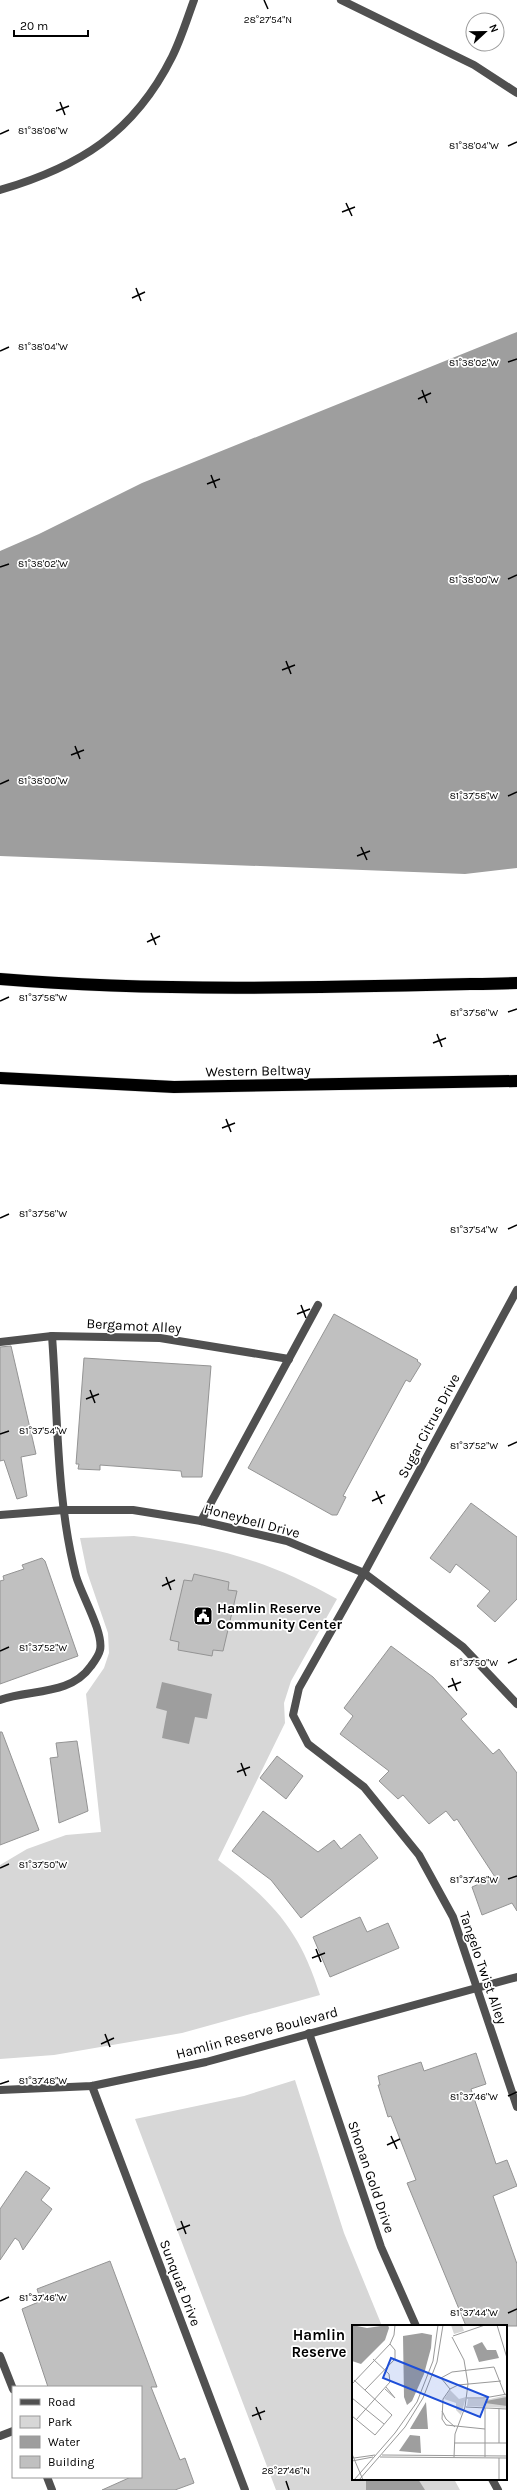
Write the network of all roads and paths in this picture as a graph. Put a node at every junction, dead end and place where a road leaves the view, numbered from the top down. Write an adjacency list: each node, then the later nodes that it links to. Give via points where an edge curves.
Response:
1 (194, 0): 4 (street, via 173,56 153,90 128,121 97,149 51,173)
2 (341, 0): 3 (street, via 474,65)
3 (517, 93)
4 (0, 190)
5 (0, 979): 6 (highway, via 62,984 305,988)
6 (517, 984)
7 (0, 1078): 8 (highway, Western Beltway, via 174,1087)
8 (517, 1080)
9 (517, 1290): 17 (street, Sugar Citrus Drive)
10 (318, 1305): 13 (street)
11 (52, 1336): 12 (street, Bergamot Alley); 13 (street, Bergamot Alley, via 160,1338); 14 (street)
12 (0, 1342)
13 (289, 1358): 16 (street)
14 (64, 1510): 15 (street, Honeybell Drive); 16 (street, Honeybell Drive, via 133,1510); 18 (street, via 77,1576 97,1630 100,1650 91,1667 76,1680 50,1691)
15 (0, 1515)
16 (201, 1520): 17 (street, Honeybell Drive, via 287,1542)
17 (364, 1573): 19 (street, Honeybell Drive, via 463,1647); 21 (street, Tangelo Twist Alley, via 299,1688 293,1716 308,1744 364,1787 419,1855 453,1917)
18 (0, 1700)
19 (517, 1704)
20 (517, 1977): 21 (street, Hamlin Reserve Boulevard)
21 (476, 1989): 22 (street, Hamlin Reserve Boulevard); 25 (street, Tangelo Twist Alley)
22 (309, 2033): 23 (street, Hamlin Reserve Boulevard, via 206,2062); 26 (street, Shonan Gold Drive, via 381,2247)
23 (92, 2086): 24 (street, Hamlin Reserve Boulevard); 34 (street, Sunquat Drive)
24 (0, 2090)
25 (517, 2107)
26 (416, 2325)
27 (0, 2356): 28 (street)
28 (12, 2386)
29 (12, 2431): 30 (street)
30 (0, 2436)
31 (47, 2478): 33 (street)
32 (493, 2480): 35 (street)
33 (52, 2490)
34 (245, 2490)
35 (498, 2490)

